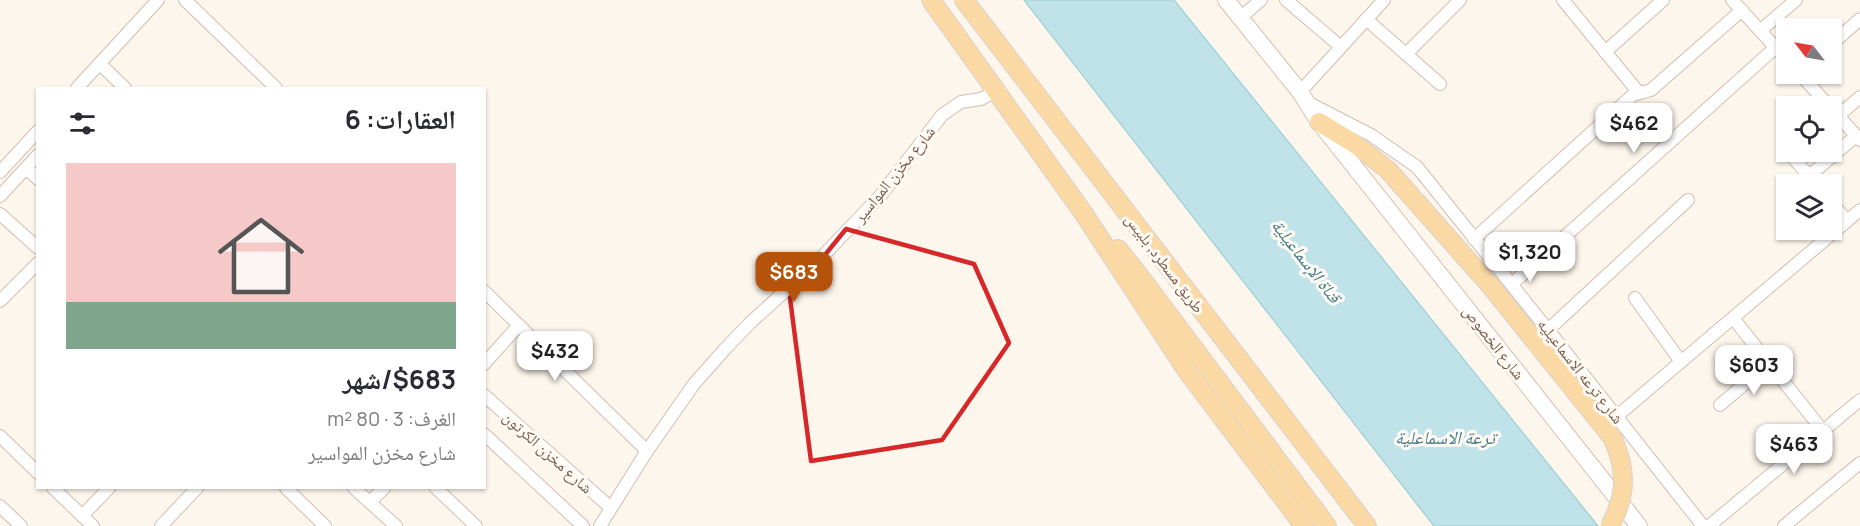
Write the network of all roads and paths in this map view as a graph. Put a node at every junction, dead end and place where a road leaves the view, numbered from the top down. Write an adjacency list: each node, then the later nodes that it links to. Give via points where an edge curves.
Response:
1 (158, 0): 24 (street)
2 (185, 0): 29 (street)
3 (931, 0): 30 (main road)
4 (964, 0): 98 (main road, طريق مسطرد, بلبيس)
5 (1226, 0): 15 (main road, شارع ترعه الاسماعيليه)
6 (1261, 0): 15 (street)
7 (1286, 0): 20 (street)
8 (1384, 0): 16 (street)
9 (1461, 0): 23 (street)
10 (1563, 0): 22 (street)
11 (1663, 0): 22 (street)
12 (1732, 0): 14 (street)
13 (1796, 0): 18 (street)
14 (1742, 10): 18 (street); 31 (street, via 1651,90)
15 (1240, 18): 32 (main road, شارع ترعه الاسماعيليه)
16 (1366, 19): 20 (street); 23 (street)
17 (1860, 19): 19 (street)
18 (1761, 30): 21 (street)
19 (1842, 35)
20 (1341, 47): 32 (street)
21 (1776, 47): 57 (street)
22 (1605, 52): 31 (street)
23 (1406, 54): 25 (street)
24 (100, 64): 27 (street); 28 (street)
25 (1440, 84)
26 (1809, 84): 33 (street)
27 (79, 87)
28 (124, 87)
29 (275, 87)
30 (996, 91): 51 (main road); 74 (street, شارع مخزن المواسير, via 981,99 961,102 942,115 881,195 819,260 750,323 694,384)
31 (1639, 93): 54 (street)
32 (1303, 96): 37 (main road, شارع الخصوص); 54 (street, شارع ترعه الاسماعيليه, via 1397,151 1417,167)
33 (1820, 96)
34 (1860, 97): 35 (street)
35 (1842, 106)
36 (1842, 120): 39 (street)
37 (1319, 122): 99 (main road, bridge, via 1388,170 1489,284 1612,437 1619,451 1624,482); 100 (main road, شارع الخصوص)
38 (36, 133): 43 (street)
39 (1858, 138): 45 (street)
40 (36, 157): 42 (street)
41 (1797, 162): 44 (street)
42 (26, 168): 46 (street); 47 (street)
43 (0, 172)
44 (1807, 174)
45 (1819, 174)
46 (36, 177)
47 (0, 196)
48 (1688, 200): 63 (street)
49 (1860, 210): 53 (street)
50 (0, 214): 55 (street)
51 (1084, 214): 96 (main road, via 1187,371); 97 (main road, via 1135,269)
52 (1842, 215): 53 (street)
53 (1847, 221): 61 (street)
54 (1474, 239): 57 (street, شارع ترعه الاسماعيليه)
55 (36, 246)
56 (36, 265): 60 (street)
57 (1512, 284): 63 (street, شارع ترعه الاسماعيليه)
58 (486, 294): 62 (street)
59 (1635, 298): 65 (street)
60 (0, 301)
61 (1733, 318): 65 (street); 66 (street)
62 (519, 326): 64 (street); 74 (street)
63 (1548, 330): 70 (street, شارع ترعه الاسماعيليه)
64 (486, 362)
65 (1682, 362): 70 (street)
66 (1769, 363): 69 (street); 71 (street)
67 (486, 397): 86 (street, شارع مخزن الكرتون)
68 (1860, 400): 71 (street)
69 (1720, 405)
70 (1617, 416): 101 (street, شارع ترعه الاسماعيليه)
71 (1823, 431): 102 (street)
72 (0, 436): 76 (street)
73 (486, 436): 94 (street)
74 (647, 451): 86 (street, شارع مخزن المواسير)
75 (1860, 463): 103 (street)
76 (36, 471)
77 (54, 489): 87 (street)
78 (108, 489): 87 (street)
79 (197, 489): 90 (street)
80 (287, 489): 91 (street)
81 (355, 489): 84 (street)
82 (383, 489): 84 (street)
83 (437, 489): 93 (street)
84 (370, 502): 92 (street)
85 (0, 506): 88 (street)
86 (611, 508): 95 (street, شارع مخزن المواسير)
87 (82, 516): 89 (street)
88 (21, 526)
89 (93, 526)
90 (161, 526)
91 (325, 526)
92 (396, 526)
93 (476, 526)
94 (583, 526)
95 (600, 526)
96 (1304, 526)
97 (1327, 526)
98 (1367, 526)
99 (1610, 526)
100 (1639, 526)
101 (1703, 526)
102 (1709, 526)
103 (1784, 526)

